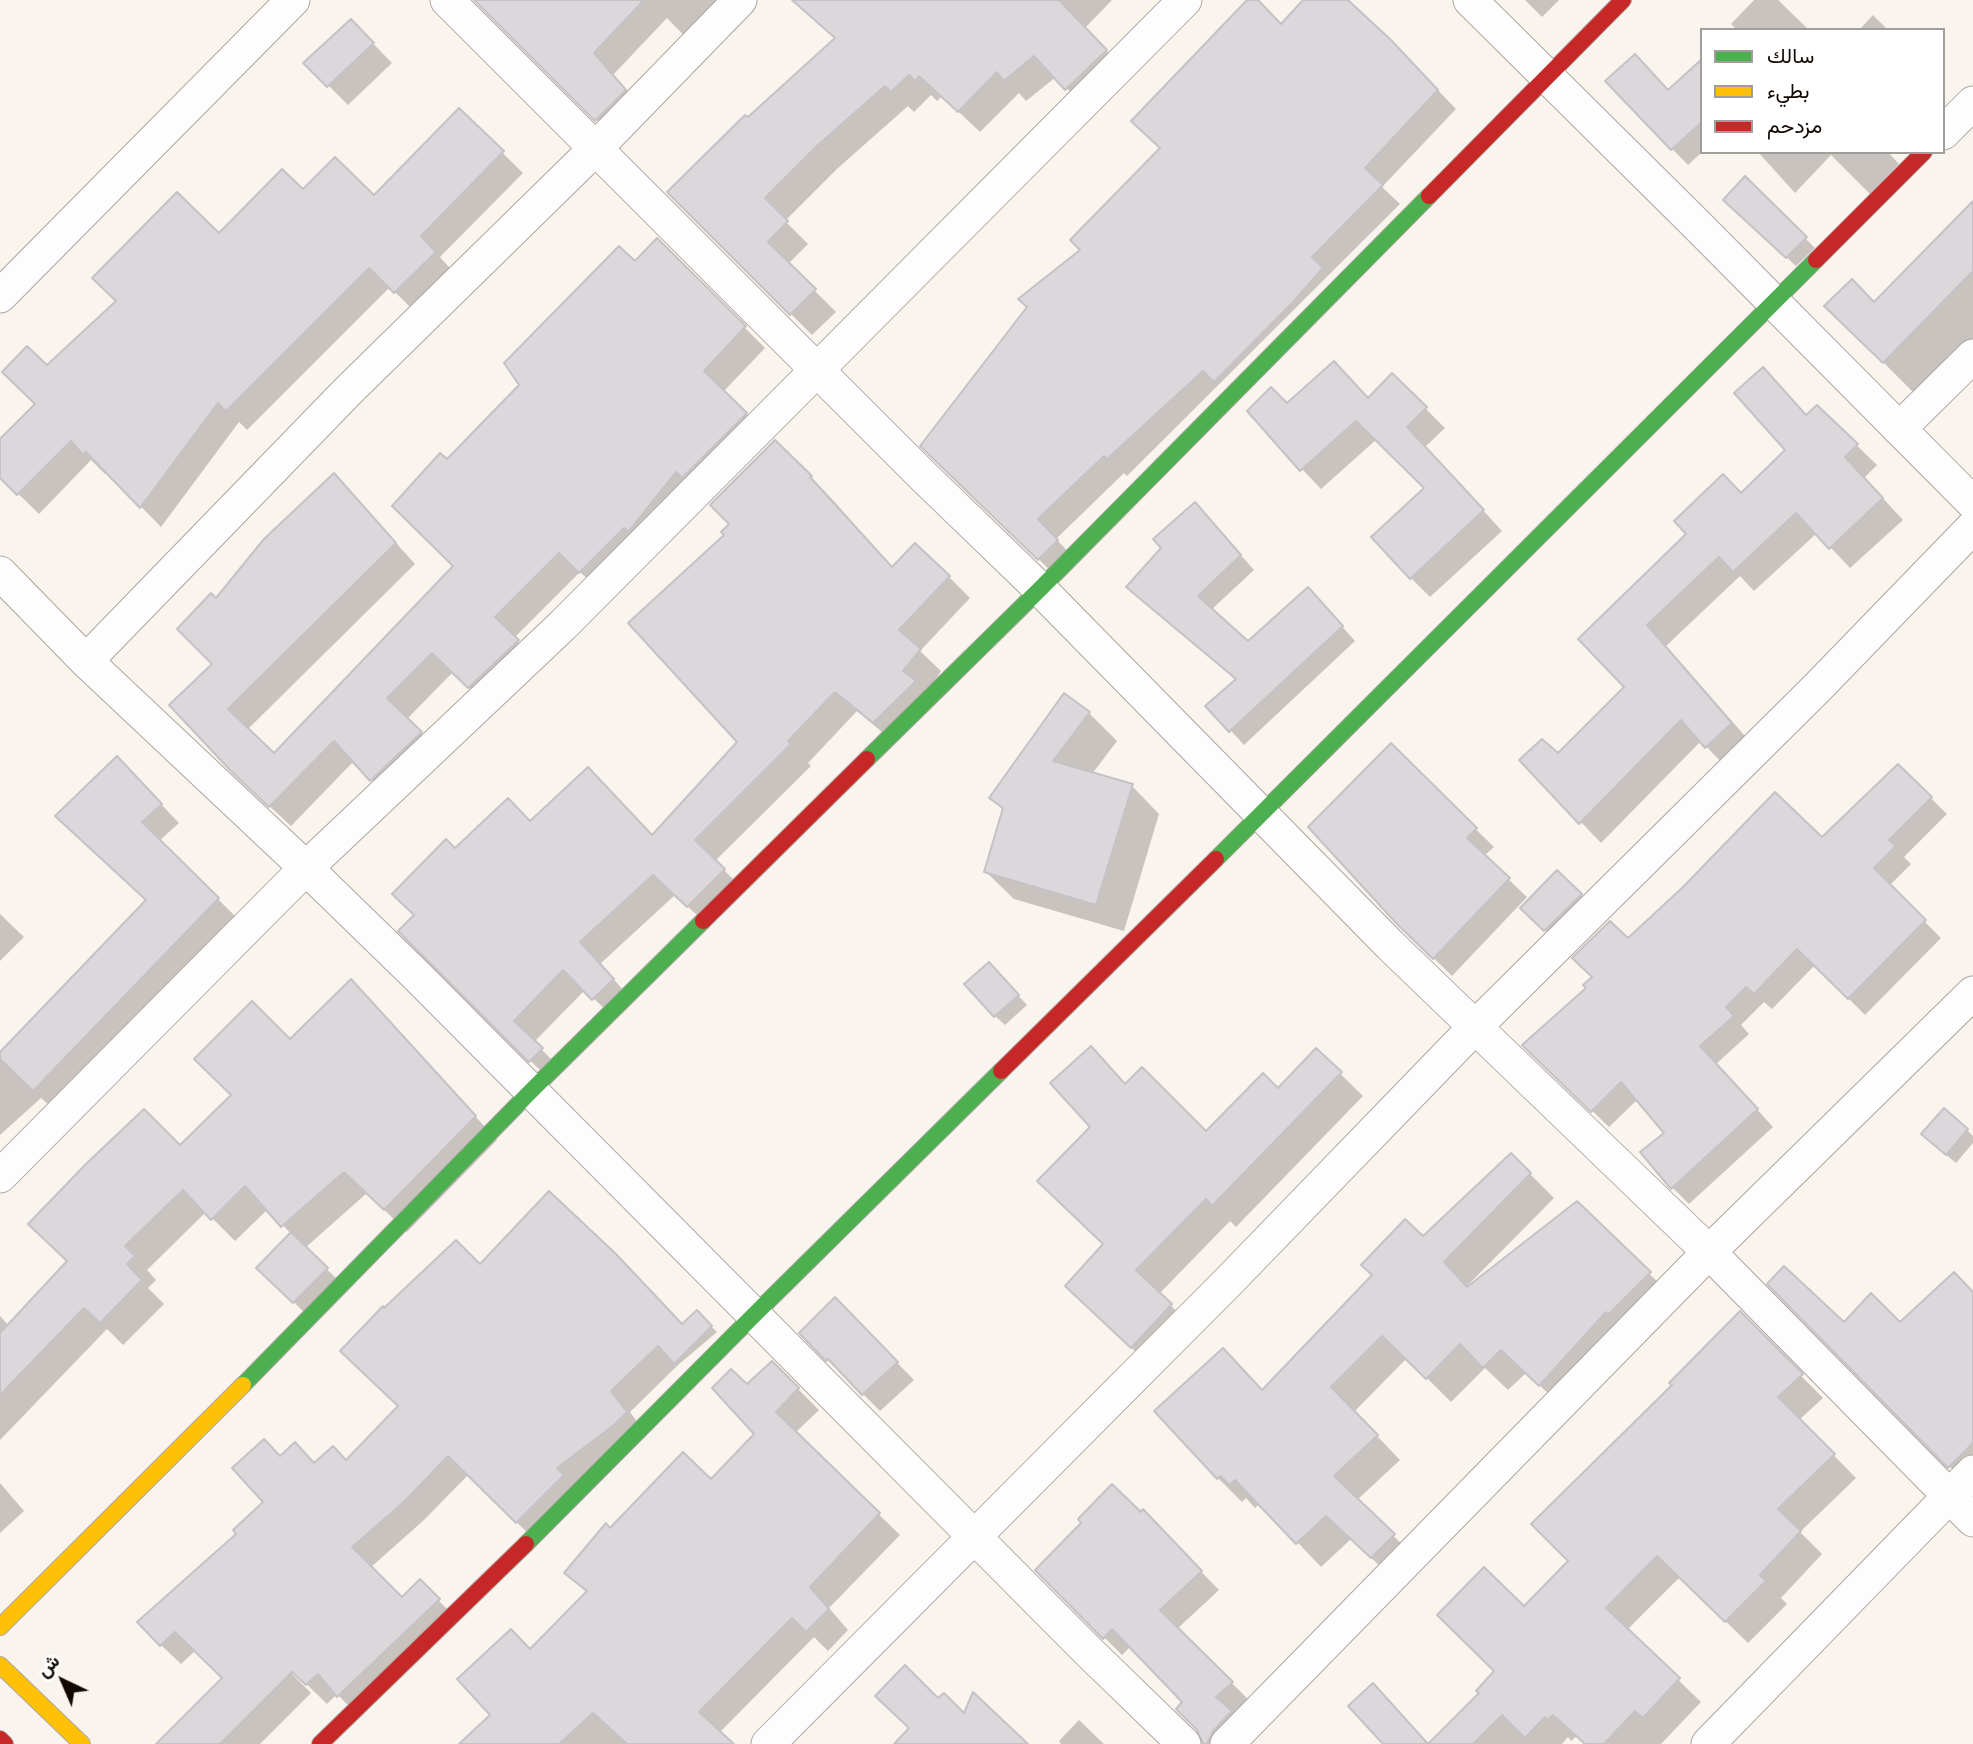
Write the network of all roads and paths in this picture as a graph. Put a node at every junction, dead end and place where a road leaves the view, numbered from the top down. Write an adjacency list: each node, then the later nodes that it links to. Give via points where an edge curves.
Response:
1 (293, 0): 12 (street)
2 (447, 0): 10 (street)
3 (740, 0): 10 (street)
4 (1185, 0): 15 (street)
5 (1470, 0): 7 (street)
6 (1623, 0): 7 (street)
7 (1547, 76): 13 (street); 20 (street)
8 (1973, 103): 9 (street)
9 (1945, 131)
10 (596, 148): 15 (street); 21 (street, via 348,391)
11 (1922, 154): 13 (street)
12 (0, 296)
13 (1774, 303): 16 (street); 22 (street)
14 (1973, 356): 16 (street)
15 (818, 370): 20 (street); 23 (street, via 563,625)
16 (1899, 429): 17 (street)
17 (1973, 503)
18 (1973, 527): 25 (street)
19 (0, 573): 21 (street)
20 (1040, 589): 22 (street); 26 (street)
21 (86, 661): 23 (street)
22 (1263, 813): 25 (street); 29 (street)
23 (306, 868): 26 (street); 27 (street)
24 (1973, 993): 28 (street)
25 (1474, 1028): 28 (street); 33 (street)
26 (531, 1091): 29 (street); 34 (street)
27 (0, 1176)
28 (1709, 1252): 31 (street); 42 (street)
29 (754, 1315): 33 (street); 39 (street, via 478,1593)
30 (1973, 1472): 31 (street)
31 (1949, 1496): 32 (street); 43 (street)
32 (1973, 1520)
33 (975, 1536): 40 (street); 41 (street)
34 (0, 1627)
35 (0, 1665): 38 (street)
36 (0, 1739): 37 (street)
37 (5, 1744)
38 (82, 1744)
39 (320, 1744)
40 (768, 1744)
41 (1184, 1744)
42 (1227, 1744)
43 (1708, 1744)

